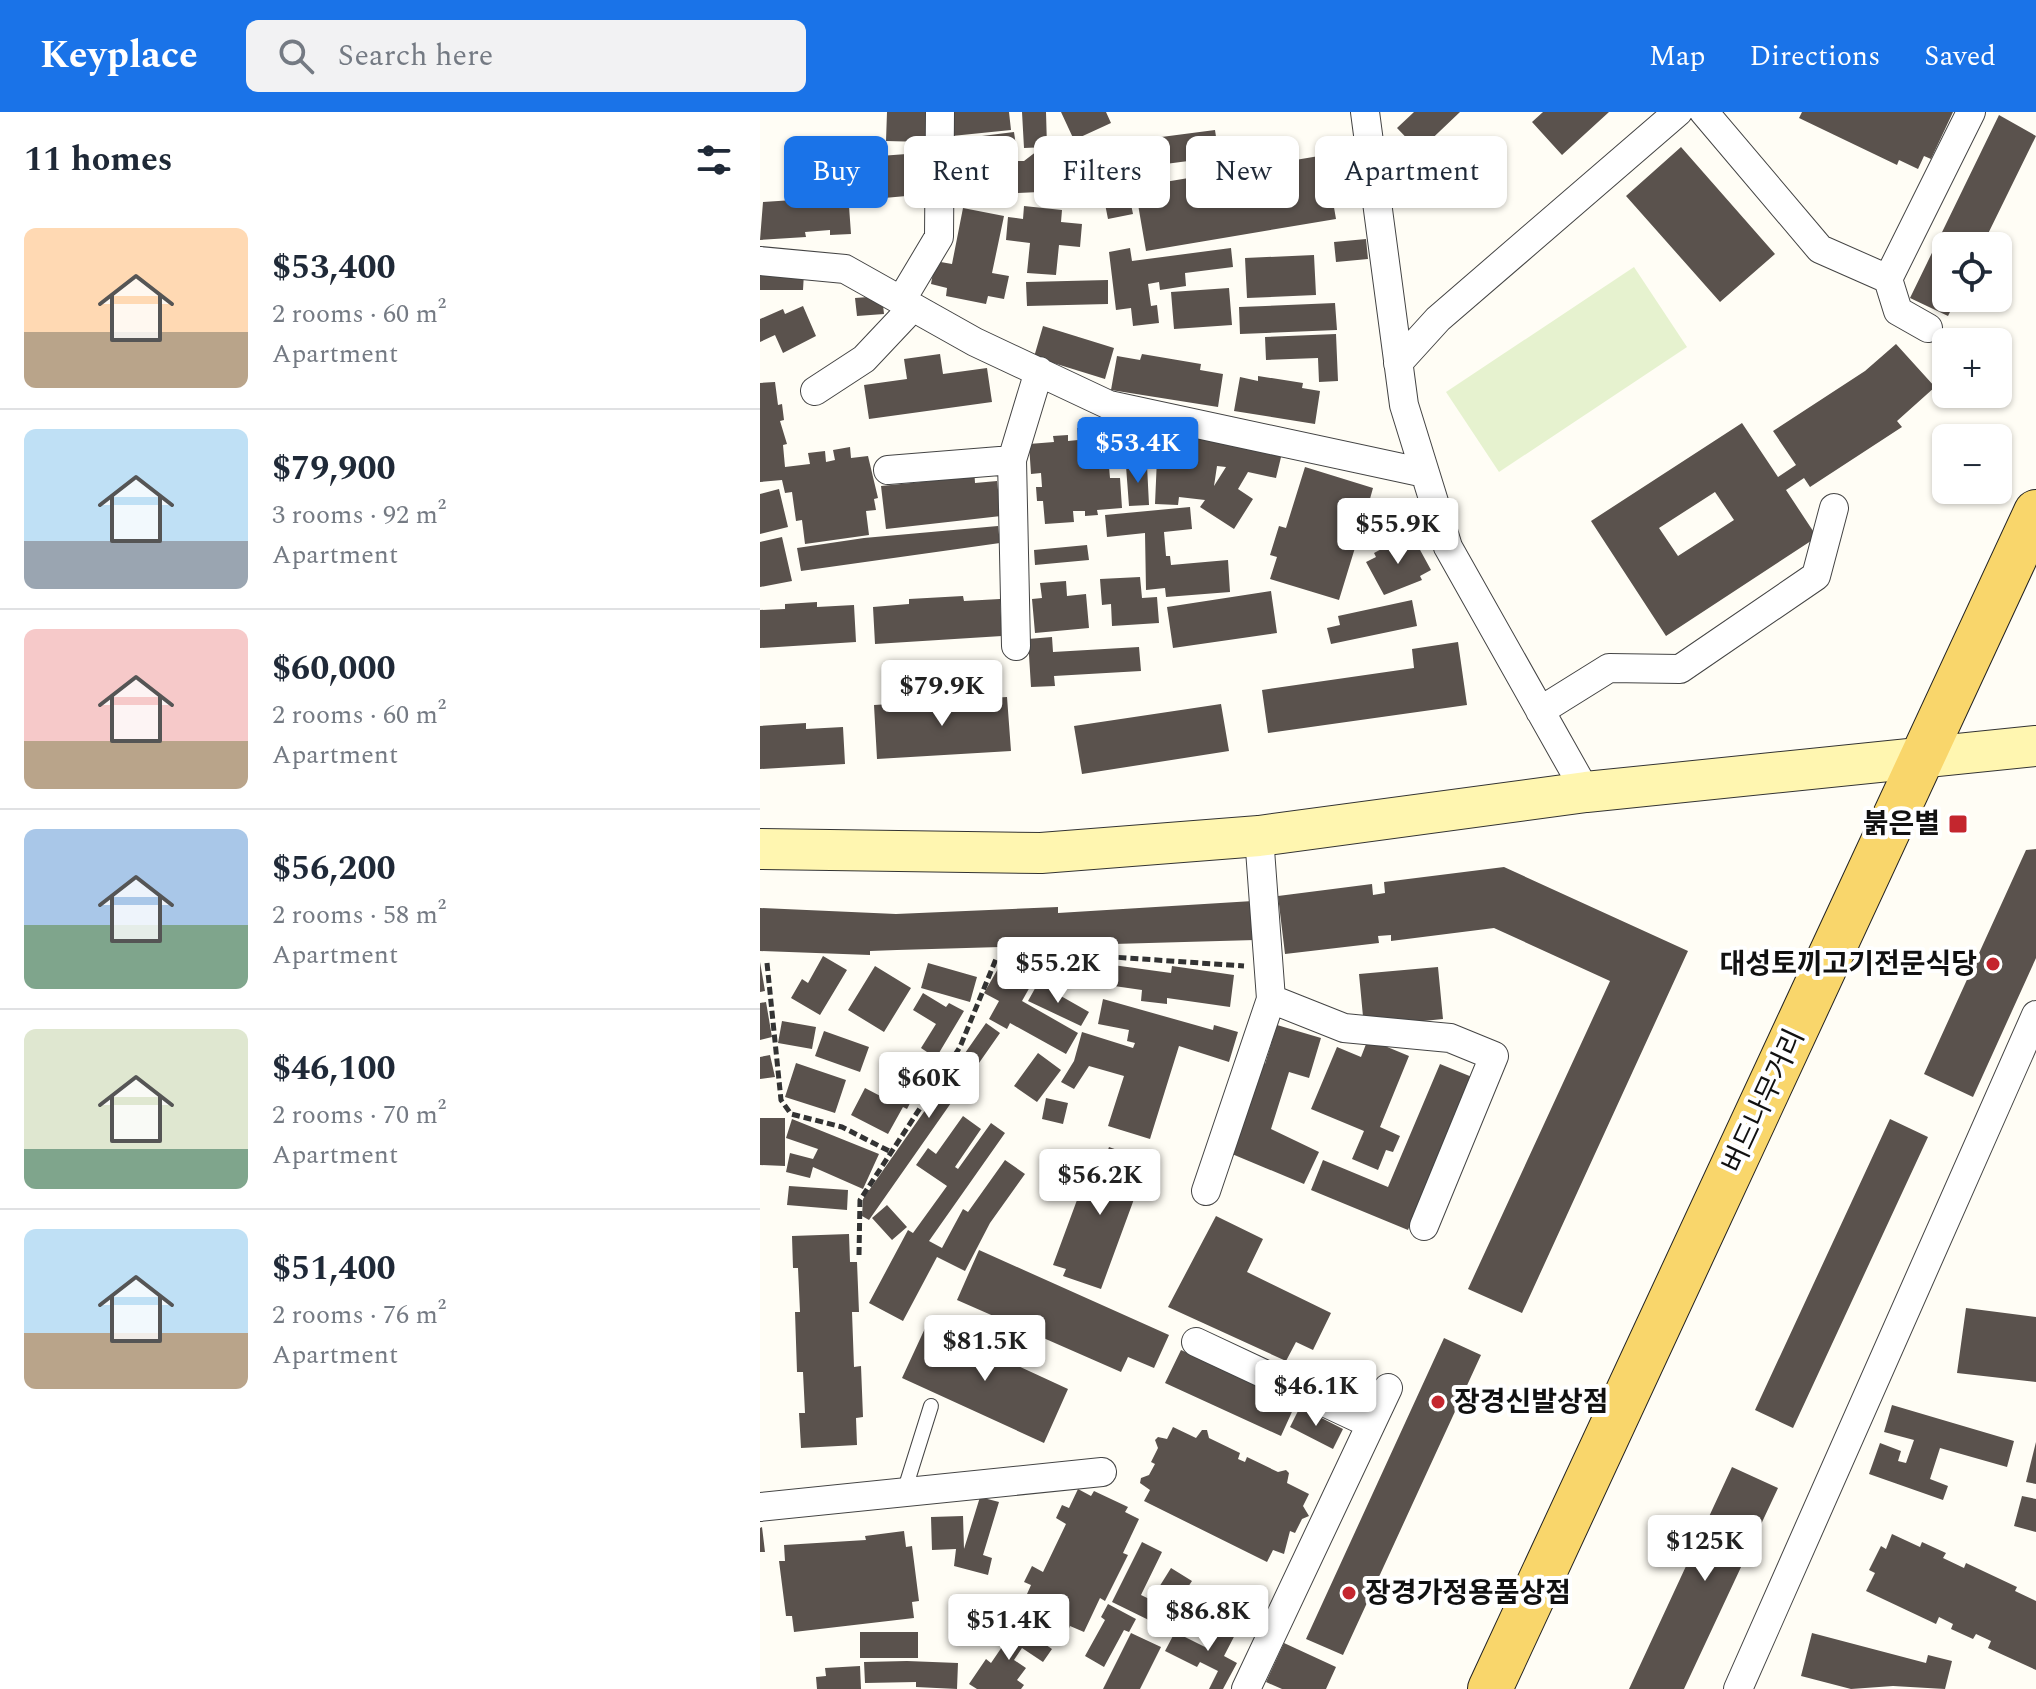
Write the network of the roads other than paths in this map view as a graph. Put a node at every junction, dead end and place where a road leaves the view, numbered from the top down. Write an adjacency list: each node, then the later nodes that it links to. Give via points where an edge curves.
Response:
1 (940, 112): 8 (street, via 939,237)
2 (1365, 112): 10 (street)
3 (1678, 112): 10 (street, via 1438,319)
4 (1704, 112): 7 (street, via 1820,249)
5 (1971, 112): 7 (street)
6 (760, 261): 8 (street, via 845,269)
7 (1888, 279): 9 (street, via 1898,311)
8 (908, 303): 11 (street); 12 (street, via 864,359)
9 (1928, 328)
10 (1398, 363): 15 (street, via 1404,405)
11 (1039, 371): 13 (street); 15 (street, via 1109,405)
12 (815, 391)
13 (1012, 460): 14 (street); 18 (street)
14 (888, 470)
15 (1425, 473): 19 (street, via 1448,547)
16 (1834, 508): 19 (street, via 1816,576 1680,669 1609,668)
17 (2036, 512): 21 (main road, 버드나무거리)
18 (1016, 646)
19 (1540, 711): 22 (street)
20 (2036, 746): 21 (main road)
21 (1925, 755): 22 (main road); 37 (main road, 버드나무거리)
22 (1586, 792): 23 (main road)
23 (1259, 836): 24 (main road, via 1041,853); 25 (street)
24 (760, 849)
25 (1271, 999): 27 (street); 28 (street, via 1344,1028 1450,1038 1494,1056)
26 (2036, 1015): 38 (street)
27 (1206, 1191)
28 (1424, 1226)
29 (1196, 1342): 32 (street)
30 (1388, 1388): 32 (street)
31 (931, 1406): 34 (lane)
32 (1371, 1424): 36 (street)
33 (1102, 1472): 34 (street)
34 (904, 1492): 35 (street)
35 (760, 1507)
36 (1246, 1689)
37 (1490, 1689)
38 (1738, 1689)

